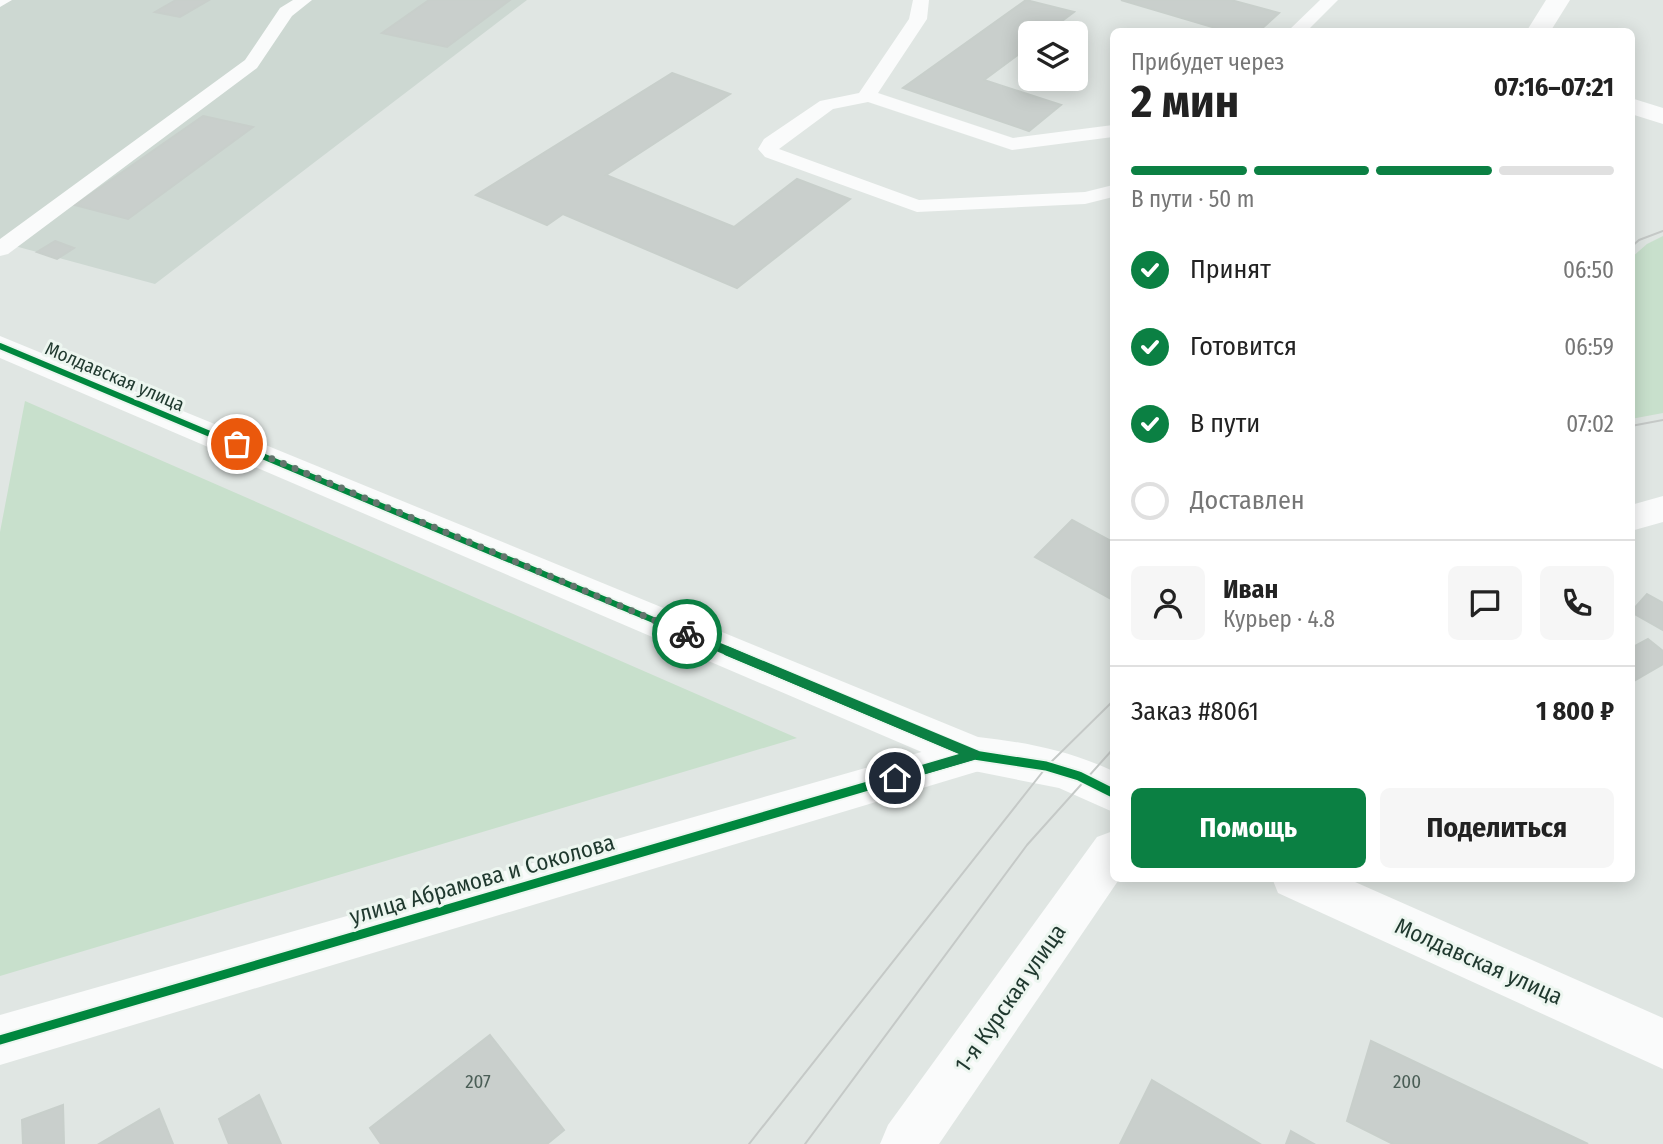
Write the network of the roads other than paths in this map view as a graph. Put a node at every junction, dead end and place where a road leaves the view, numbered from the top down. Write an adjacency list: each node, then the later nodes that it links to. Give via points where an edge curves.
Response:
1 (304, 0): 12 (lane, via 286,12 251,64)
2 (921, 0): 7 (lane, via 918,19 868,91)
3 (1330, 0): 5 (lane)
4 (1558, 0): 6 (street)
5 (1299, 28)
6 (1540, 28)
7 (869, 96): 10 (lane, via 1012,144); 11 (lane, via 827,105 768,149 917,206 1085,198)
8 (1635, 107): 9 (street)
9 (1663, 116)
10 (1110, 131)
11 (1110, 192)
12 (0, 249)
13 (0, 346): 16 (street, Молдавская улица)
14 (1663, 509): 15 (street)
15 (1635, 517)
16 (974, 755): 17 (street, Молдавская улица, via 1035,761 1087,778); 20 (street, улица Абрамова и Соколова)
17 (1110, 791)
18 (1110, 855): 22 (street, 1-я Курская улица)
19 (1304, 882): 21 (street, Молдавская улица)
20 (0, 1040)
21 (1663, 1044)
22 (907, 1144)

